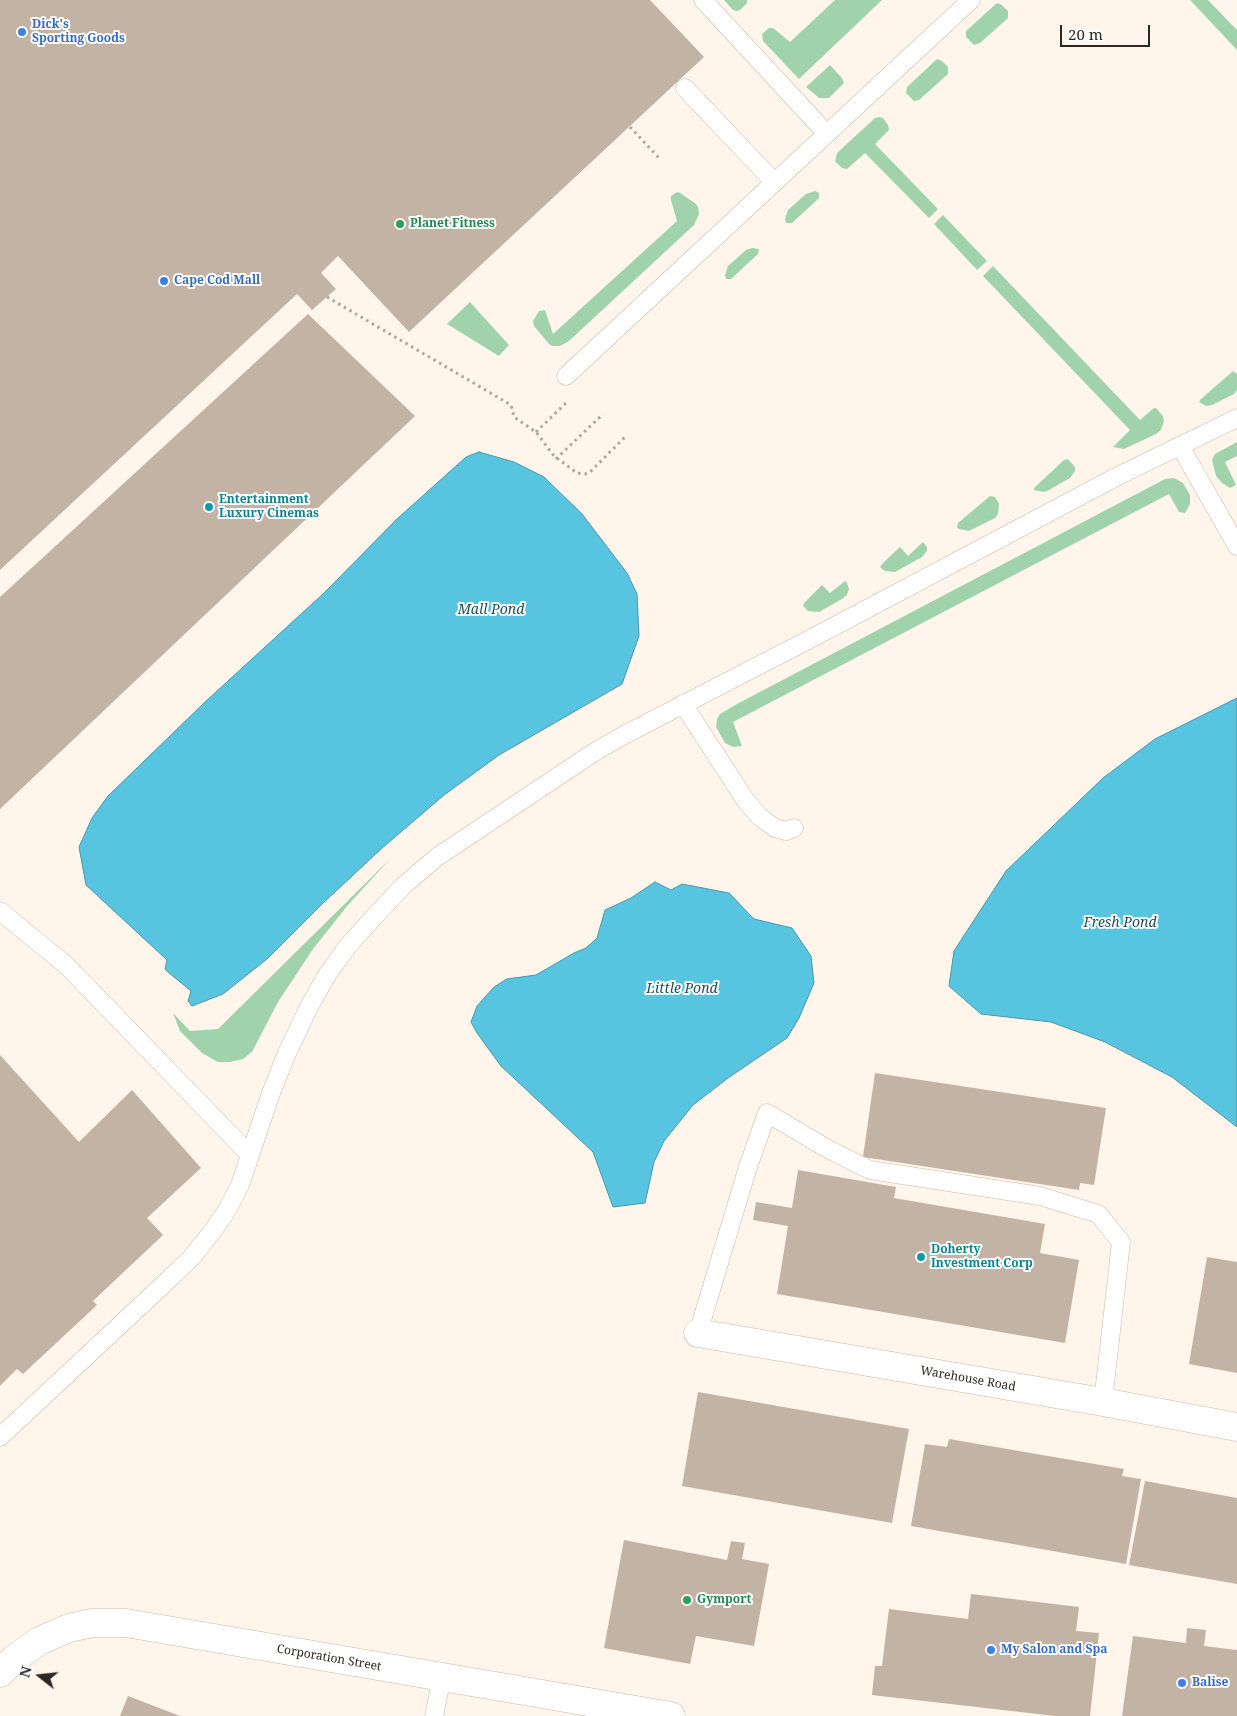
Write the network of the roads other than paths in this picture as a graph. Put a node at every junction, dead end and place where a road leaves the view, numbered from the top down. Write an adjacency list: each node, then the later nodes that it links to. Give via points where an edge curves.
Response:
1 (703, 0): 4 (lane)
2 (971, 0): 4 (lane)
3 (686, 88): 5 (lane)
4 (826, 133): 5 (lane)
5 (774, 182): 6 (lane)
6 (566, 376)
7 (1237, 418): 8 (lane)
8 (1180, 446): 9 (lane); 10 (lane)
9 (1237, 546)
10 (683, 704): 11 (lane, via 746,801 760,817 775,828 786,831); 13 (lane, via 596,751 474,831 403,886 347,947 310,1005 286,1053)
11 (794, 828)
12 (0, 911): 13 (lane, via 66,965)
13 (250, 1155): 17 (lane, via 226,1212 192,1258)
14 (698, 1333): 15 (street, Warehouse Road); 15 (lane, via 767,1113 870,1170 1040,1196 1098,1214 1121,1242)
15 (1103, 1402): 16 (street, Warehouse Road)
16 (1237, 1427)
17 (0, 1437)
18 (0, 1674): 19 (street, Corporation Street, via 15,1658 39,1641 80,1625 110,1622)
19 (442, 1677): 20 (lane); 21 (street, Corporation Street)
20 (434, 1716)
21 (671, 1716)

